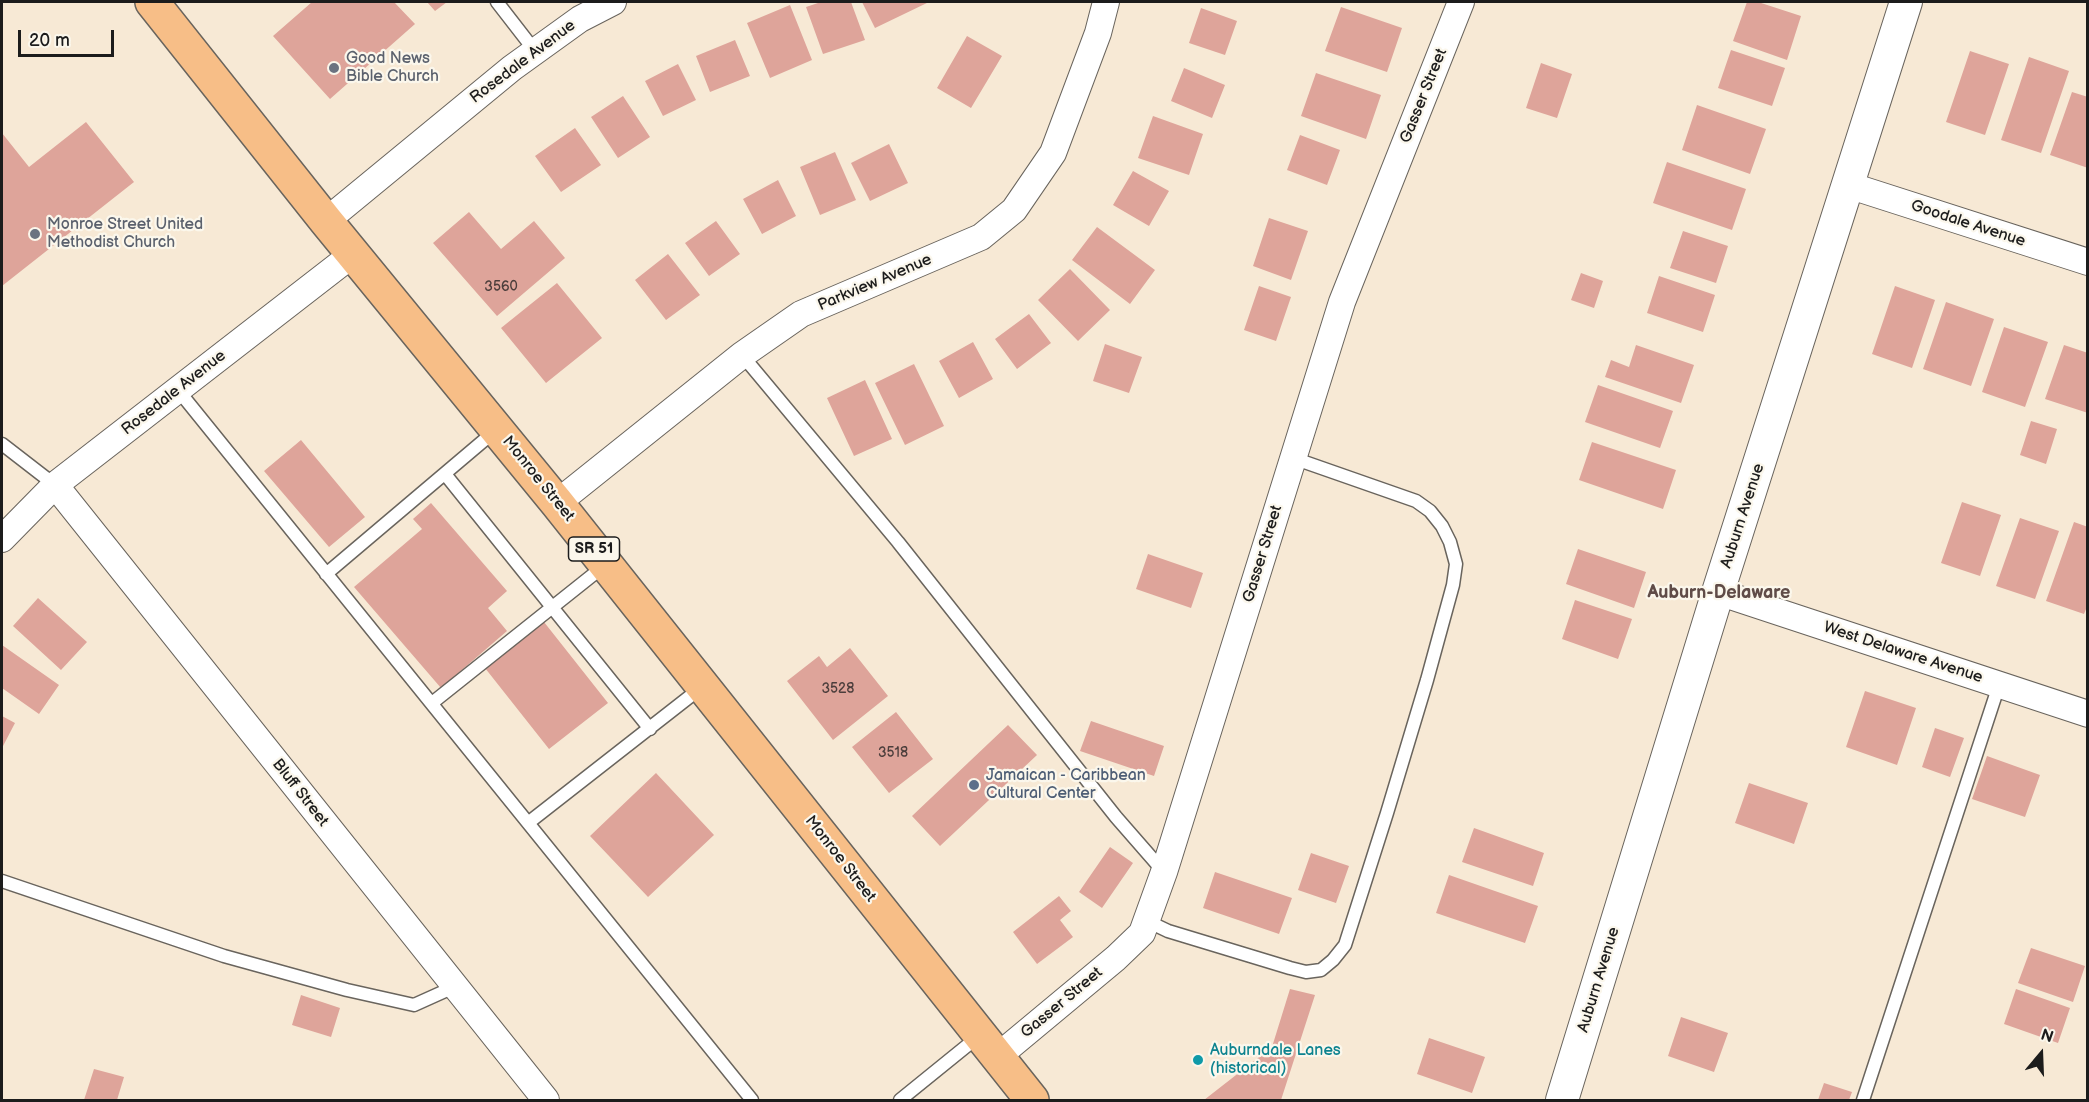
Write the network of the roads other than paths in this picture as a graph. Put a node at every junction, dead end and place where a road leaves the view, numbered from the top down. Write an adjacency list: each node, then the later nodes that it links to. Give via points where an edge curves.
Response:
1 (152, 2): 9 (main road, Monroe Street / SR 51)
2 (497, 2): 7 (lane)
3 (613, 2): 7 (street, Rosedale Avenue, via 580,19)
4 (1106, 2): 12 (street, Parkview Avenue, via 1053,153 1014,210 981,237 801,315)
5 (1461, 2): 16 (street, Gasser Street, via 1342,302)
6 (1906, 2): 8 (street, Auburn Avenue)
7 (536, 51): 9 (street, Rosedale Avenue)
8 (1848, 185): 11 (street, Goodale Avenue); 23 (street, Auburn Avenue)
9 (326, 221): 10 (main road, Monroe Street / SR 51)
10 (353, 254): 13 (street, Rosedale Avenue); 14 (main road, Monroe Street / SR 51)
11 (2088, 262)
12 (742, 355): 19 (street, Parkview Avenue); 31 (lane)
13 (178, 390): 18 (street, Rosedale Avenue); 22 (lane)
14 (497, 429): 17 (lane); 19 (main road, Monroe Street / SR 51)
15 (2, 444): 18 (lane)
16 (1293, 458): 31 (street, Gasser Street); 33 (lane, via 1416,501 1442,526 1456,564 1388,813 1345,945 1321,970 1290,968 1168,932)
17 (445, 474): 22 (lane); 24 (lane)
18 (55, 485): 20 (street, Rosedale Avenue); 34 (street, Bluff Street)
19 (558, 502): 21 (main road, Monroe Street / SR 51)
20 (2, 539)
21 (606, 564): 24 (lane); 26 (main road, Monroe Street / SR 51)
22 (326, 574): 27 (lane)
23 (1718, 592): 25 (street, West Delaware Avenue); 40 (street, Auburn Avenue)
24 (552, 607): 27 (lane); 29 (lane)
25 (1999, 685): 28 (street, West Delaware Avenue); 41 (lane)
26 (703, 686): 29 (lane); 35 (main road, Monroe Street / SR 51)
27 (432, 703): 30 (lane)
28 (2088, 714)
29 (650, 729): 30 (lane)
30 (528, 823): 37 (lane)
31 (1164, 872): 33 (street, Gasser Street)
32 (2, 881): 34 (lane, via 224,956 347,990 414,1005)
33 (1147, 921): 35 (street, Gasser Street, via 1142,933 1116,958)
34 (454, 987): 36 (street, Bluff Street)
35 (989, 1046): 38 (lane); 39 (main road, Monroe Street / SR 51)
36 (546, 1101)
37 (752, 1101)
38 (900, 1101)
39 (1032, 1101)
40 (1562, 1101)
41 (1863, 1101)

